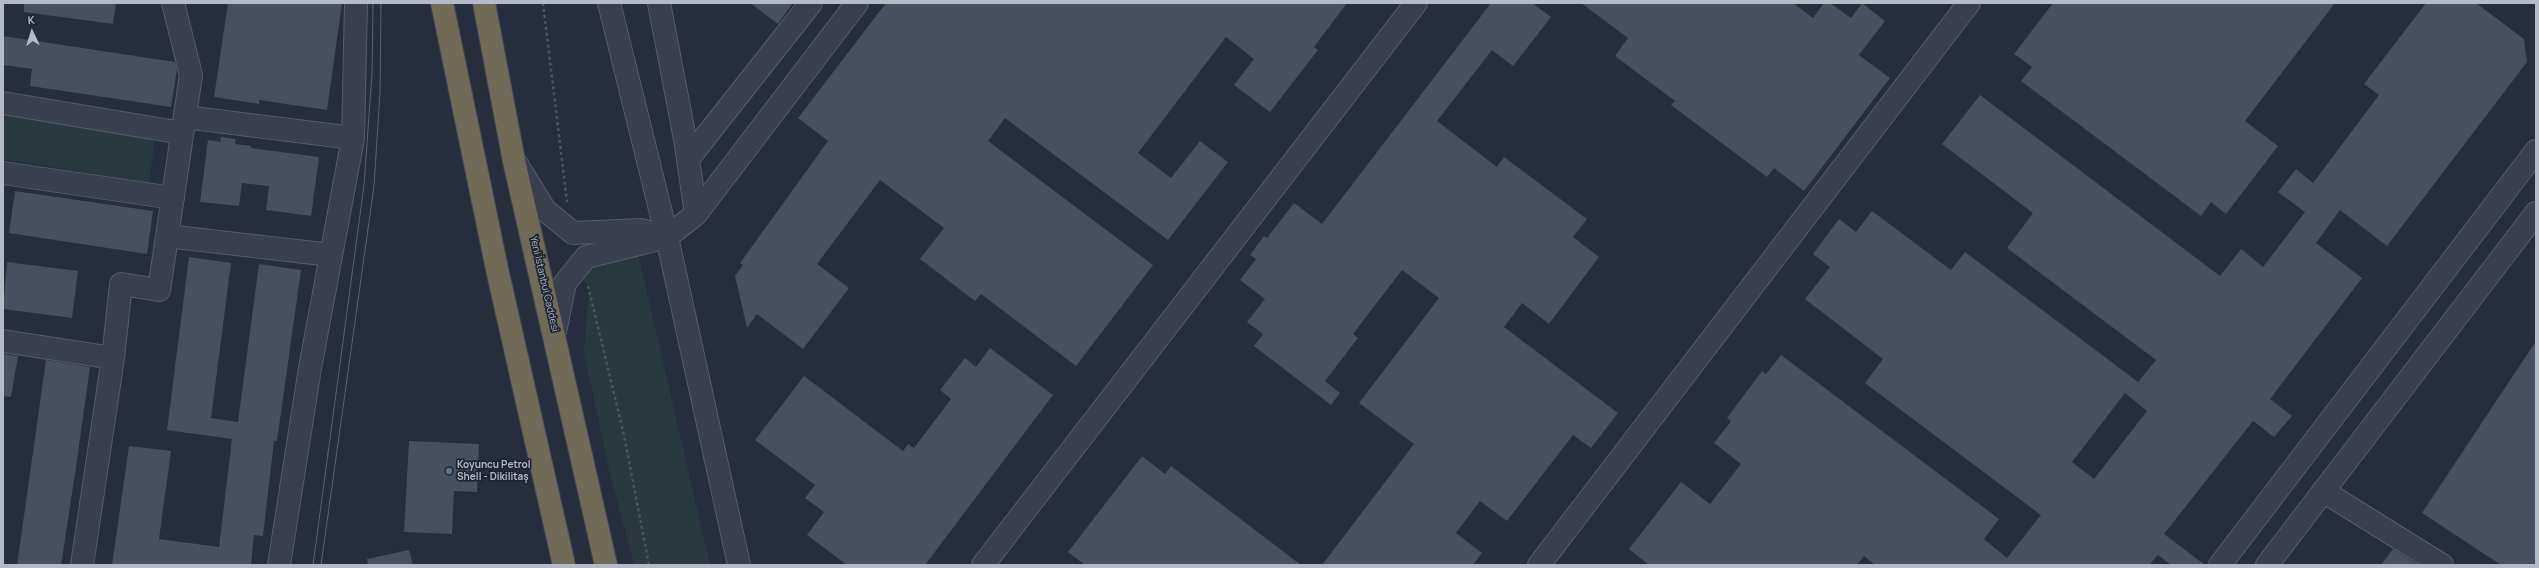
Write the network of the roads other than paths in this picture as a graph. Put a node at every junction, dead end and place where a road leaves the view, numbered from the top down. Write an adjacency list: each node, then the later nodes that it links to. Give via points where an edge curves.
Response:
1 (173, 3): 12 (street, via 191,75)
2 (356, 3): 13 (street)
3 (442, 3): 28 (highway, via 497,269)
4 (484, 3): 16 (highway, Yeni İstanbul Caddesi)
5 (609, 3): 22 (street)
6 (659, 3): 15 (street)
7 (811, 3): 15 (street)
8 (857, 3): 20 (street)
9 (1416, 3): 35 (street)
10 (1969, 3): 36 (street)
11 (3, 103): 12 (street)
12 (184, 125): 13 (street); 18 (street)
13 (353, 138): 23 (street)
14 (2536, 151): 37 (street)
15 (688, 159): 20 (street)
16 (514, 161): 22 (street, via 544,210 572,233 642,230); 24 (highway, Yeni İstanbul Caddesi)
17 (3, 173): 18 (street)
18 (173, 198): 21 (street)
19 (2536, 213): 27 (street)
20 (696, 214): 22 (street)
21 (167, 236): 23 (street); 26 (street, via 159,290 121,284)
22 (667, 237): 24 (street, via 586,257 565,283); 34 (street)
23 (331, 255): 30 (street, via 310,368)
24 (555, 332): 33 (highway, Yeni İstanbul Caddesi)
25 (3, 340): 26 (street)
26 (113, 358): 29 (street)
27 (2323, 491): 38 (street); 39 (street)
28 (548, 494): 31 (highway); 32 (highway)
29 (82, 565)
30 (279, 565)
31 (550, 565)
32 (564, 565)
33 (606, 565)
34 (739, 565)
35 (983, 565)
36 (1539, 565)
37 (2220, 565)
38 (2267, 565)
39 (2442, 565)

